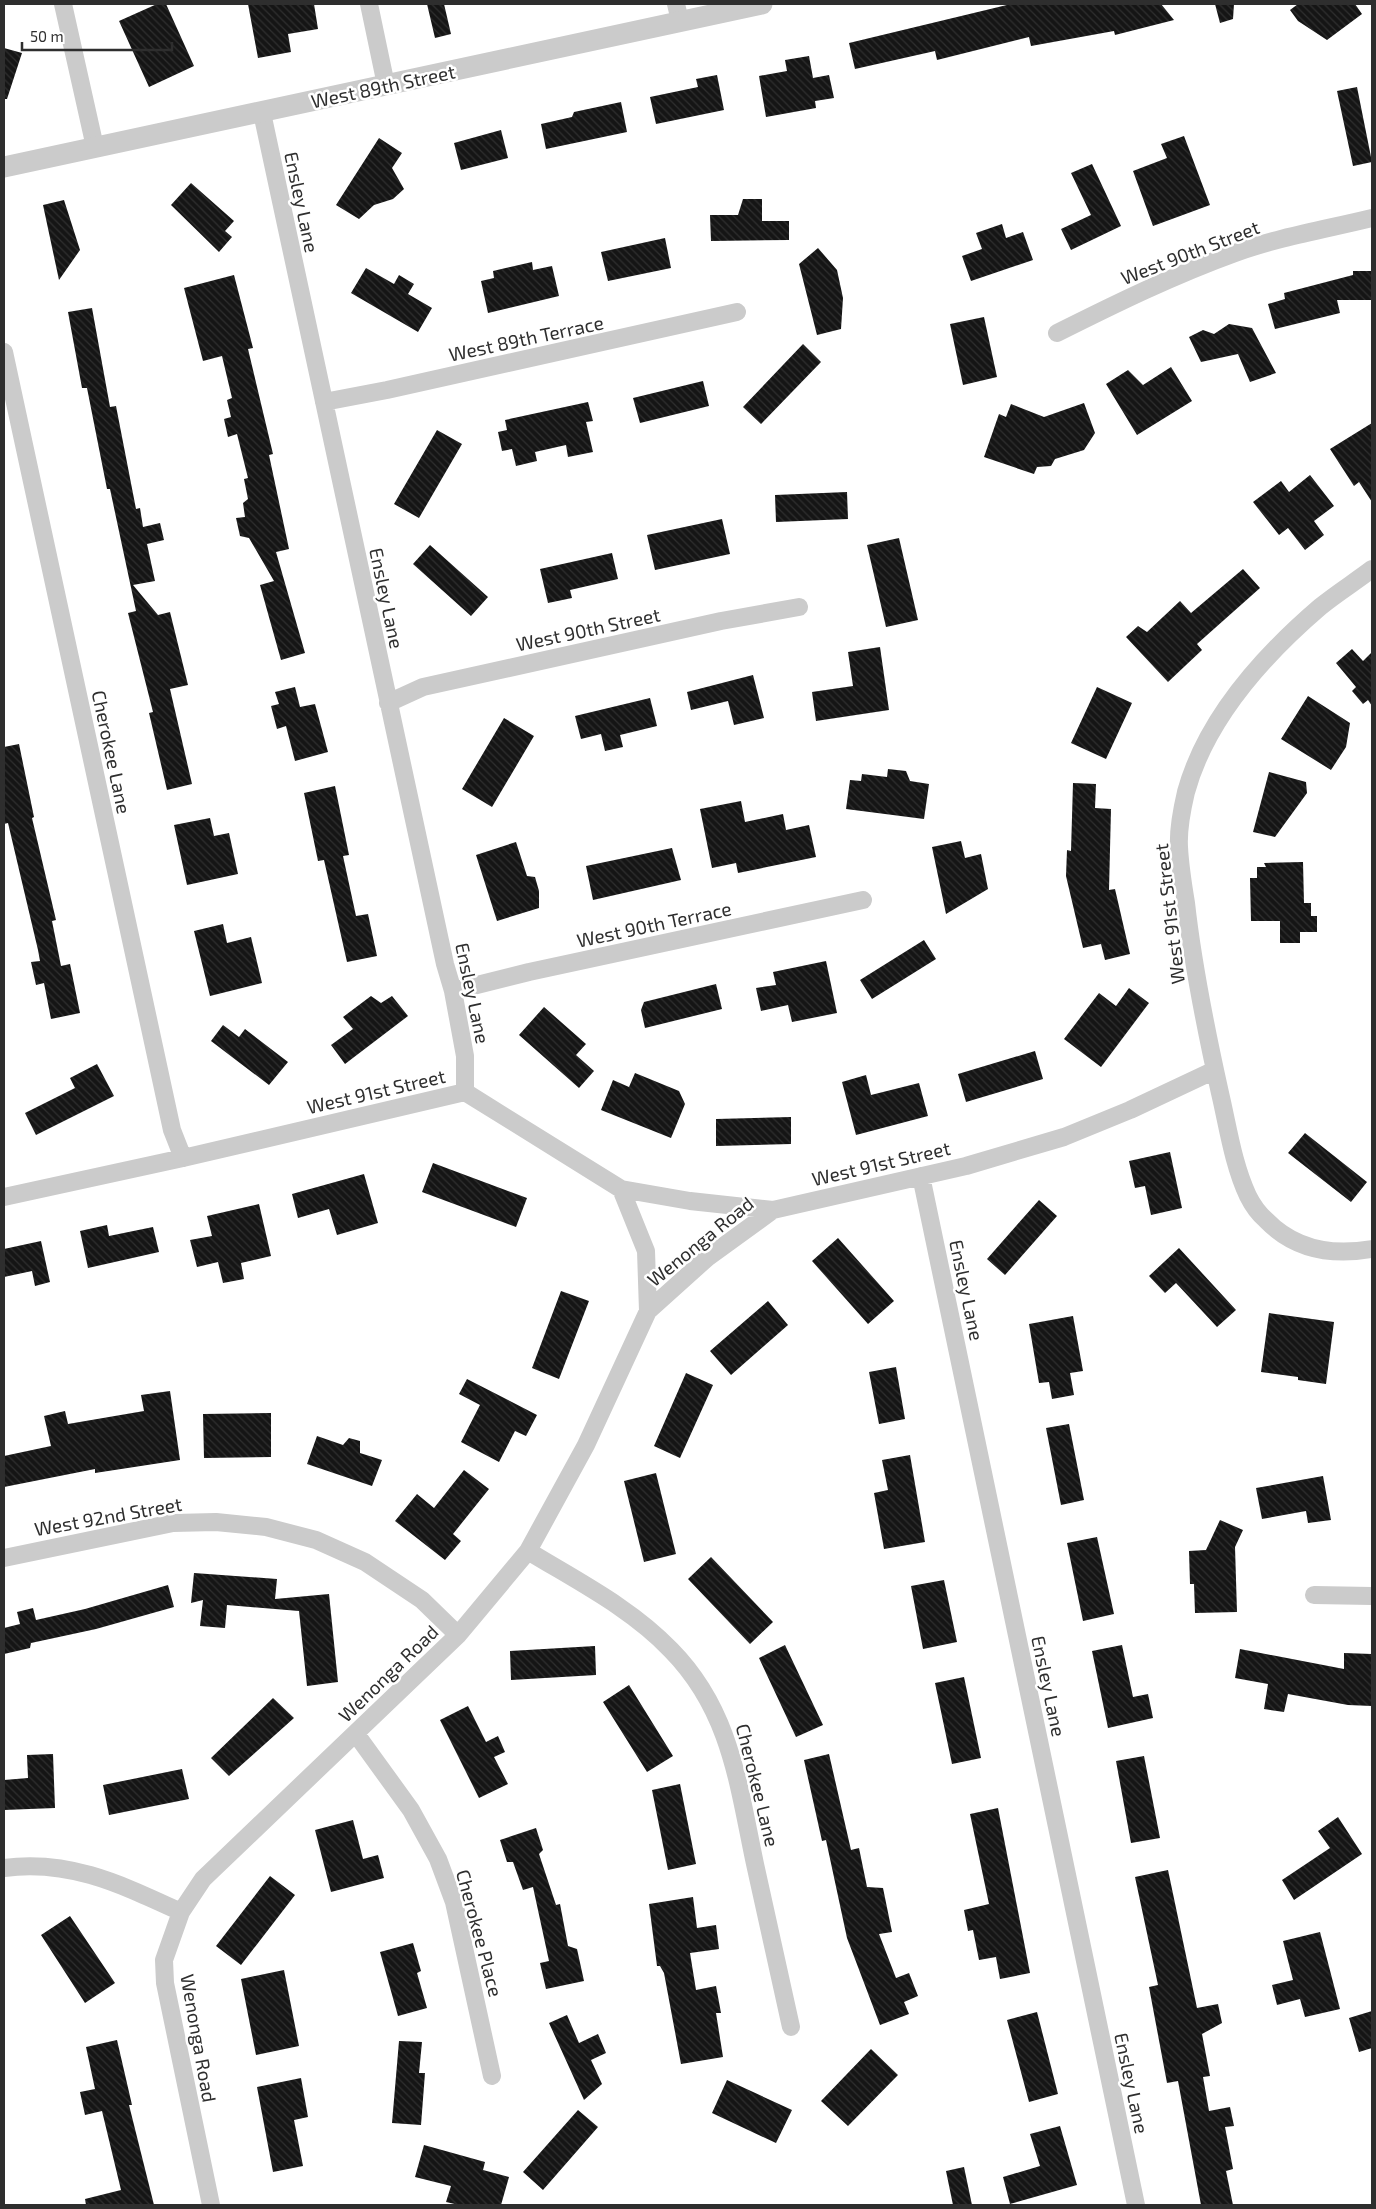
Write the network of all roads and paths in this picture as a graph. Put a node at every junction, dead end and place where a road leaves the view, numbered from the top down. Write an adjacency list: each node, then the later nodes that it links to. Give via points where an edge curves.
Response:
1 (63, 4): 7 (street)
2 (369, 4): 5 (street)
3 (762, 4): 4 (street, West 89th Street)
4 (678, 12): 5 (street, West 89th Street)
5 (386, 85): 6 (street, West 89th Street)
6 (262, 113): 7 (street, West 89th Street); 13 (street, Ensley Lane)
7 (95, 147): 8 (street, West 89th Street)
8 (4, 167)
9 (1372, 218): 11 (street, West 90th Street, via 1237,253 1176,276)
10 (737, 312): 13 (street, West 89th Terrace)
11 (1057, 333)
12 (4, 352): 21 (street, Cherokee Lane, via 172,1130)
13 (324, 402): 16 (street, Ensley Lane)
14 (1372, 569): 19 (street, West 91st Street, via 1322,606 1266,660 1217,722 1194,768 1186,793 1179,847 1192,953)
15 (799, 607): 16 (street, West 90th Street, via 721,621 423,687)
16 (388, 703): 18 (street, Ensley Lane)
17 (863, 900): 18 (street, West 90th Terrace)
18 (453, 991): 20 (street, Ensley Lane, via 465,1056)
19 (1215, 1070): 22 (street, West 91st Street, via 1064,1137); 26 (street, via 1236,1162 1249,1198 1264,1219 1304,1247 1328,1252)
20 (465, 1092): 21 (street, West 91st Street); 23 (street, West 91st Street)
21 (183, 1158): 24 (street, West 91st Street)
22 (921, 1176): 25 (street, West 91st Street); 39 (street, Ensley Lane)
23 (621, 1189): 25 (street, West 91st Street); 27 (street, via 646,1251)
24 (4, 1197)
25 (773, 1210): 27 (street, Wenonga Road, via 707,1258)
26 (1372, 1249)
27 (648, 1311): 28 (street, Wenonga Road, via 586,1445)
28 (528, 1551): 32 (street, Wenonga Road); 36 (street, Cherokee Lane, via 645,1626 694,1675 712,1705 723,1728 740,1789)
29 (4, 1558): 32 (street, West 92nd Street, via 173,1523 216,1522 266,1527 316,1540 365,1562 422,1600)
30 (1314, 1595): 31 (street)
31 (1372, 1596)
32 (458, 1635): 33 (street, Wenonga Road)
33 (356, 1734): 35 (street, Wenonga Road, via 203,1879); 37 (street, Cherokee Place, via 411,1810 438,1859 454,1902)
34 (4, 1868): 35 (street, via 50,1867 89,1873)
35 (181, 1912): 38 (street, Wenonga Road, via 164,1960 165,1983)
36 (792, 2027)
37 (492, 2076)
38 (210, 2205)
39 (1136, 2205)

